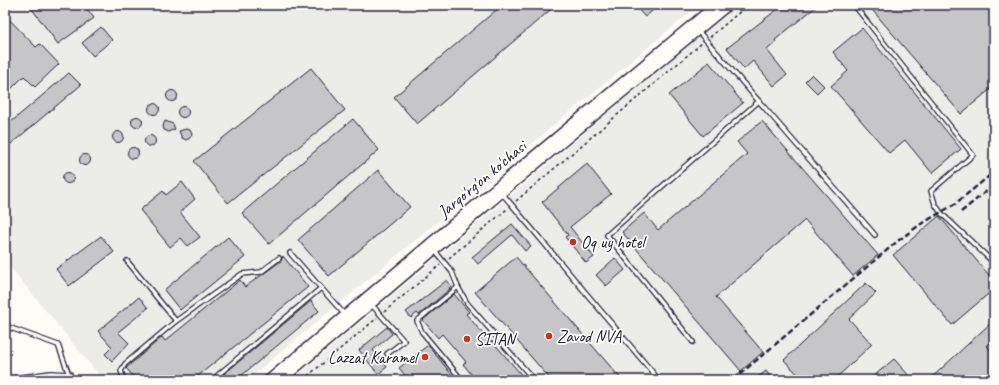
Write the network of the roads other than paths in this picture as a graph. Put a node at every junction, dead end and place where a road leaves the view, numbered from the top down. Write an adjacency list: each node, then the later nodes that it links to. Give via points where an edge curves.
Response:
1 (716, 5): 6 (main road, Jarqo'rg'on ko'chasi)
2 (728, 5): 4 (main road, Jarqo'rg'on ko'chasi)
3 (854, 5): 12 (lane, via 973,155 931,191 941,213)
4 (697, 30): 5 (lane); 6 (main road, Jarqo'rg'on ko'chasi)
5 (759, 101): 7 (lane); 20 (lane, via 607,235)
6 (499, 190): 8 (main road, Jarqo'rg'on ko'chasi); 16 (main road, Jarqo'rg'on ko'chasi); 31 (lane)
7 (875, 235)
8 (434, 250): 13 (lane, via 452,272); 15 (main road, Jarqo'rg'on ko'chasi)
9 (290, 253): 14 (lane)
10 (279, 258): 18 (lane, via 261,272 242,274)
11 (127, 261): 18 (lane)
12 (994, 263)
13 (458, 287): 29 (lane, via 417,321 422,332); 30 (lane, via 467,303)
14 (321, 288): 16 (lane); 26 (lane)
15 (371, 304): 21 (lane, via 404,341); 28 (main road, Jarqo'rg'on ko'chasi)
16 (346, 315): 27 (main road, Jarqo'rg'on ko'chasi)
17 (5, 319): 19 (lane)
18 (176, 321): 25 (lane, via 125,364 121,371)
19 (6, 327): 22 (lane, via 58,345)
20 (693, 342)
21 (387, 354)
22 (70, 374): 23 (lane, via 50,372); 24 (lane)
23 (15, 378)
24 (72, 380)
25 (124, 380)
26 (212, 380)
27 (269, 380)
28 (281, 380)
29 (462, 380)
30 (534, 380)
31 (659, 380)

